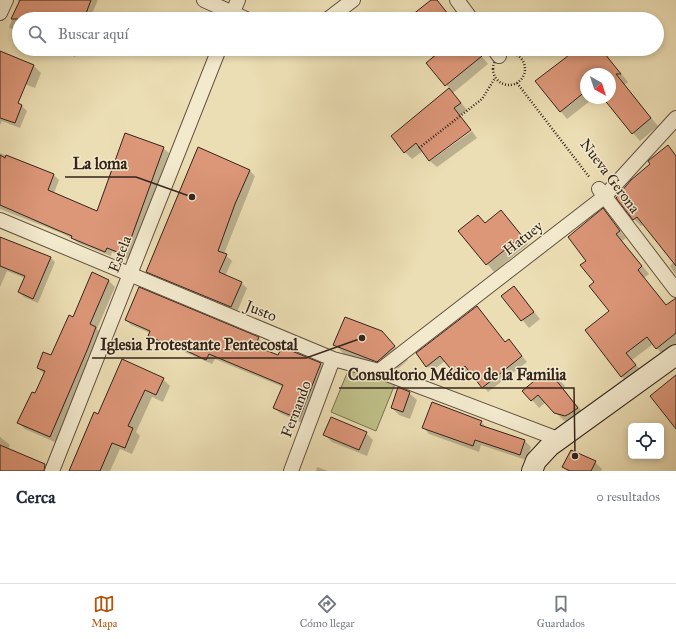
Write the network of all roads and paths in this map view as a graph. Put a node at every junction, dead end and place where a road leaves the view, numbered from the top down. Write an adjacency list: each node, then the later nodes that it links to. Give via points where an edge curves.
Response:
1 (6, 0): 8 (street)
2 (204, 0): 5 (street)
3 (353, 0): 6 (street)
4 (457, 0): 7 (street)
5 (234, 10)
6 (337, 12)
7 (466, 12)
8 (0, 14)
9 (216, 56): 16 (street, Estela)
10 (495, 78): 13 (path, via 482,99)
11 (517, 83): 14 (path, Nueva Gerona)
12 (676, 118): 14 (street, Hatuey)
13 (419, 148)
14 (602, 193): 17 (street, Nueva Gerona); 20 (street, Hatuey)
15 (0, 220): 16 (street, Justo)
16 (130, 275): 19 (street, Justo); 22 (street, Estela)
17 (676, 290)
18 (676, 355): 21 (main road)
19 (333, 359): 20 (street, Justo); 23 (street, Fernando)
20 (379, 371): 21 (street, Justo)
21 (558, 439): 24 (main road, via 536,461)
22 (52, 471)
23 (291, 471)
24 (532, 471)

